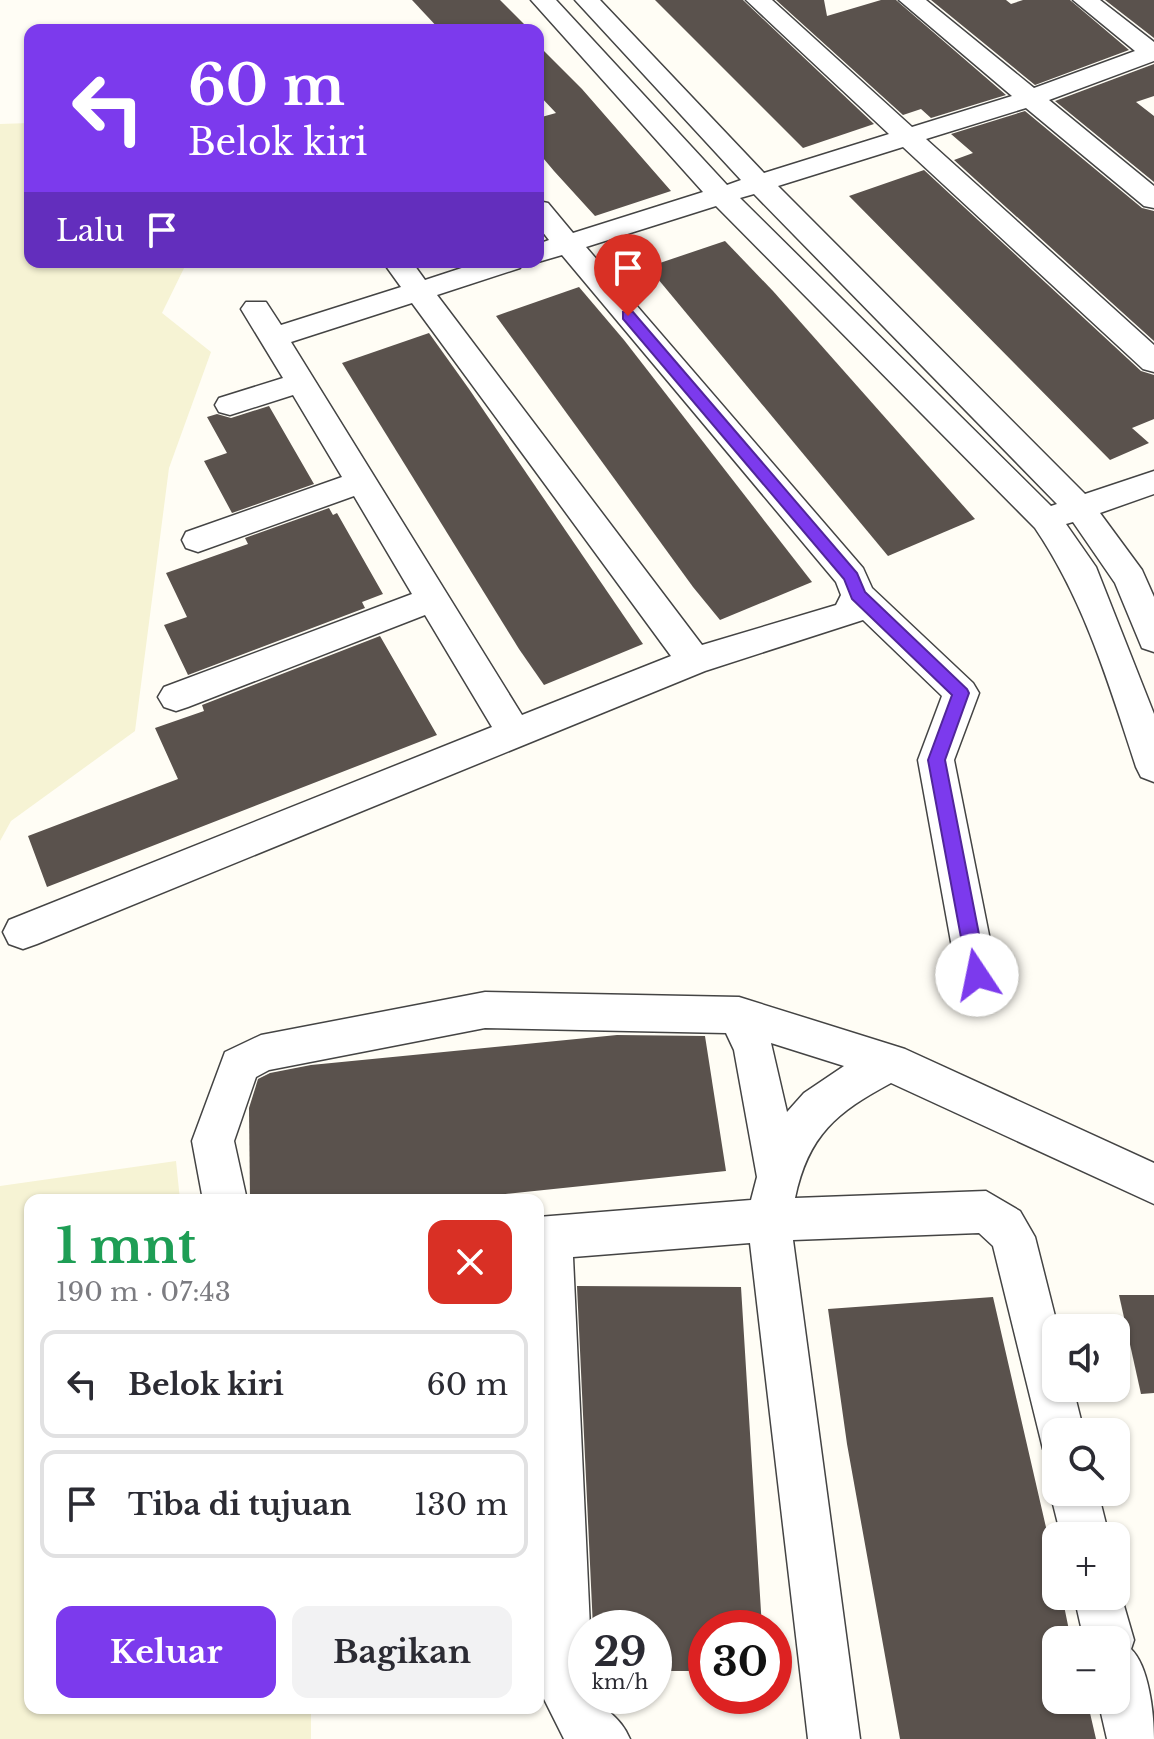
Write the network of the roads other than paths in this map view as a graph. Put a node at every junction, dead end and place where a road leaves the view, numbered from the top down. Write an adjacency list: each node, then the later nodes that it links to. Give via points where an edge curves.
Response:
1 (543, 0): 10 (street)
2 (587, 0): 9 (street)
3 (758, 0): 8 (street)
4 (911, 0): 7 (street)
5 (1085, 0): 6 (street)
6 (1153, 54): 7 (street)
7 (1031, 98): 8 (street); 11 (street)
8 (910, 135): 9 (street); 19 (street)
9 (759, 183): 10 (street); 24 (street)
10 (721, 195): 13 (street); 25 (street)
11 (1154, 200)
12 (544, 226): 13 (street)
13 (552, 249): 27 (street, via 851,577)
14 (402, 268): 16 (street)
15 (491, 268): 16 (street)
16 (419, 291): 18 (street); 30 (street)
17 (256, 309): 18 (street)
18 (272, 338): 20 (street)
19 (1154, 362)
20 (299, 383): 21 (street); 22 (street)
21 (230, 405)
22 (360, 482): 26 (street); 28 (street)
23 (1154, 482): 24 (street)
24 (1079, 507): 25 (street); 29 (street, via 1130,579)
25 (1046, 520): 33 (street, via 1079,567)
26 (198, 540)
27 (858, 595): 30 (street, via 849,614); 35 (street, via 961,693 936,760)
28 (433, 599): 31 (street); 32 (street)
29 (1154, 639)
30 (694, 661): 32 (street)
31 (176, 697)
32 (515, 734): 34 (street)
33 (1154, 767)
34 (23, 932)
35 (977, 975)
36 (739, 1015): 37 (street); 38 (street, via 754,1050); 40 (street, via 485,1010 261,1053 240,1065 213,1141)
37 (890, 1062): 38 (street, via 836,1090 809,1115 788,1143); 39 (street)
38 (777, 1176): 41 (street)
39 (1154, 1184)
40 (224, 1194)
41 (769, 1220): 42 (street); 43 (street, via 986,1212 994,1216 1013,1237); 47 (street)
42 (544, 1237): 44 (street)
43 (1057, 1418)
44 (550, 1572): 46 (street, via 567,1693 585,1725)
45 (1127, 1714): 48 (street)
46 (604, 1739)
47 (834, 1739)
48 (1133, 1739)

